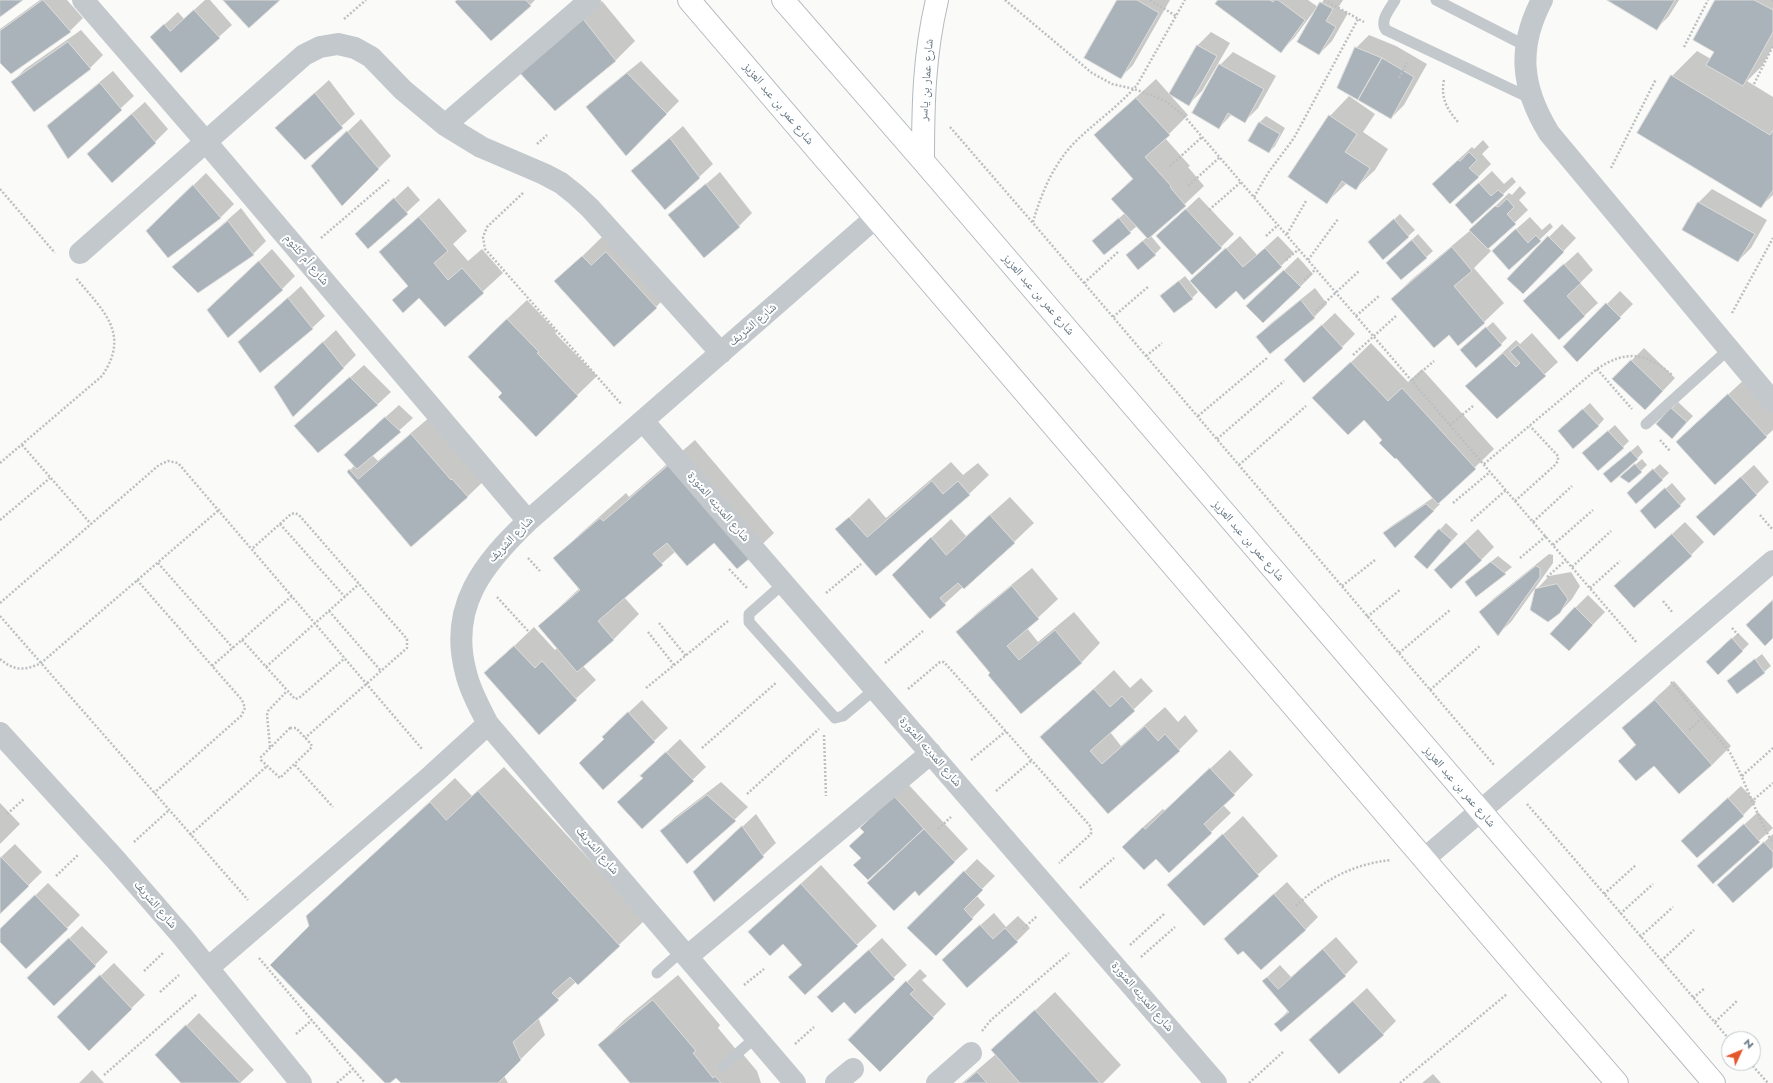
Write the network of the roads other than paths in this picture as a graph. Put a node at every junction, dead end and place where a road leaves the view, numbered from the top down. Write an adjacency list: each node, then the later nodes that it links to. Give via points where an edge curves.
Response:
1 (83, 0): 12 (street, شارع أم كلثوم)
2 (590, 0): 11 (street)
3 (689, 0): 14 (street, شارع عمر بن عبد العزيز)
4 (783, 0): 13 (street, شارع عمر بن عبد العزيز)
5 (937, 0): 13 (street, شارع عمار بن ياسر, via 923,97)
6 (1395, 0): 10 (lane, via 1384,21 1386,30)
7 (1436, 0): 9 (lane)
8 (1542, 0): 9 (street, via 1531,24)
9 (1526, 46): 10 (street, via 1527,82)
10 (1532, 99): 16 (street, via 1549,133)
11 (445, 125): 12 (street, via 403,90 371,57 355,48 338,44 320,47 304,55); 17 (street, via 500,156 544,174 576,195)
12 (206, 142): 15 (street); 21 (street, شارع أم كلثوم)
13 (923, 161): 28 (street, شارع عمر بن عبد العزيز)
14 (875, 218): 17 (street, شارع الشريف); 29 (street, شارع عمر بن عبد العزيز)
15 (80, 253)
16 (1724, 343): 18 (street); 20 (lane, via 1685,389)
17 (721, 353): 19 (street, شارع الشريف)
18 (1773, 402)
19 (641, 423): 21 (street, شارع الشريف); 23 (street, شارع المدينه المنورة)
20 (1646, 424)
21 (528, 521): 25 (street, شارع الشريف, via 498,550 479,577 463,615 461,644 466,673)
22 (1773, 561): 28 (street)
23 (784, 583): 24 (street, شارع المدينه المنورة); 24 (lane, via 750,614 749,622 835,718 841,718)
24 (871, 684): 27 (street, شارع المدينه المنورة)
25 (488, 724): 30 (street, شارع الشريف); 31 (street, via 432,776 242,937)
26 (0, 733): 31 (street, شارع الشريف, via 115,859)
27 (931, 753): 30 (street); 41 (street, شارع المدينه المنورة)
28 (1480, 811): 29 (street); 43 (street, شارع عمر بن عبد العزيز)
29 (1424, 859): 42 (street, شارع عمر بن عبد العزيز)
30 (685, 953): 32 (lane); 33 (street, شارع الشريف)
31 (212, 972): 37 (street, شارع الشريف)
32 (657, 973)
33 (756, 1037): 35 (lane); 38 (street, شارع الشريف)
34 (971, 1053): 40 (street)
35 (722, 1067)
36 (853, 1069): 39 (street)
37 (302, 1083)
38 (795, 1083)
39 (836, 1083)
40 (937, 1083)
41 (1216, 1083)
42 (1617, 1083)
43 (1714, 1083)

